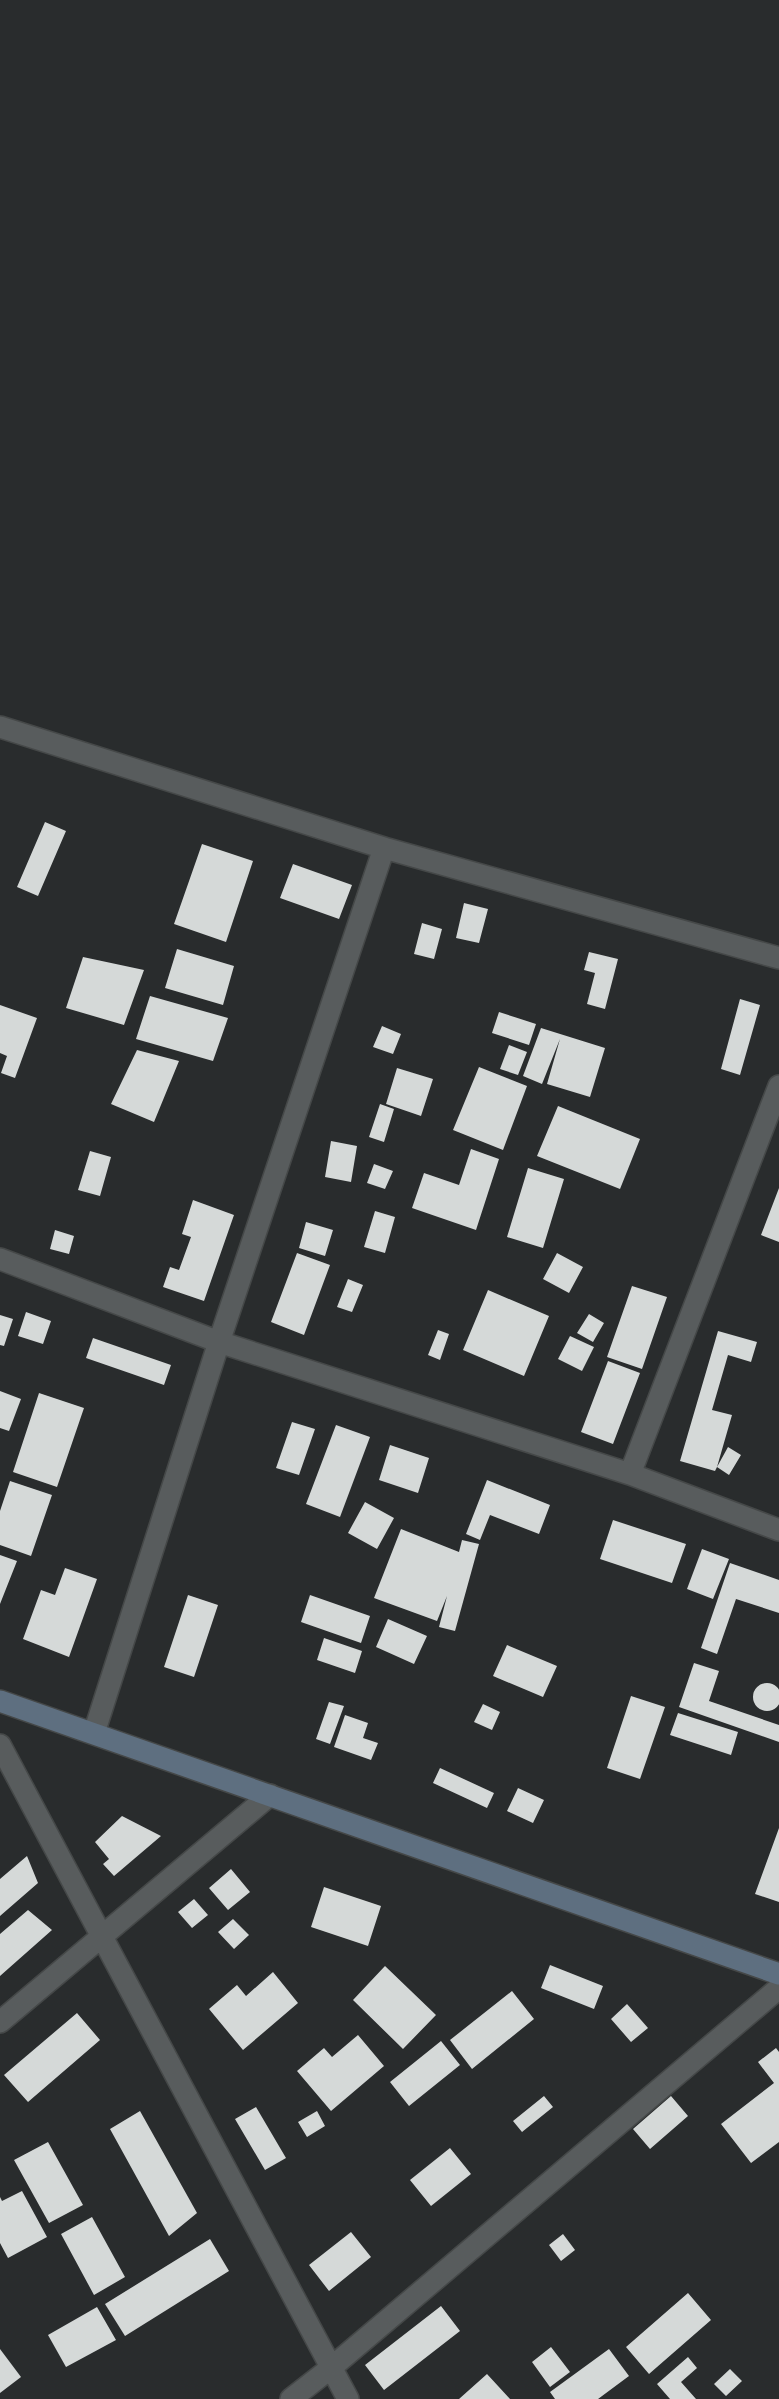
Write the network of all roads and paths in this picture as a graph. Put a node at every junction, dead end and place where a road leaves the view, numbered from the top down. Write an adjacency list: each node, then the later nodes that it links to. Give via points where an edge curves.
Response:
1 (0, 727): 2 (street)
2 (384, 848): 3 (street); 6 (street)
3 (779, 958)
4 (779, 1086): 7 (street)
5 (0, 1259): 6 (street)
6 (219, 1342): 7 (street); 10 (street)
7 (630, 1474): 8 (street)
8 (779, 1530)
9 (0, 1701): 10 (street)
10 (94, 1733): 12 (street)
11 (0, 1745): 13 (street)
12 (271, 1795): 13 (street); 14 (street)
13 (102, 1936): 16 (street); 17 (street)
14 (779, 1974)
15 (779, 1988): 17 (street)
16 (0, 2022)
17 (332, 2367): 18 (street); 19 (street)
18 (291, 2399)
19 (348, 2399)

